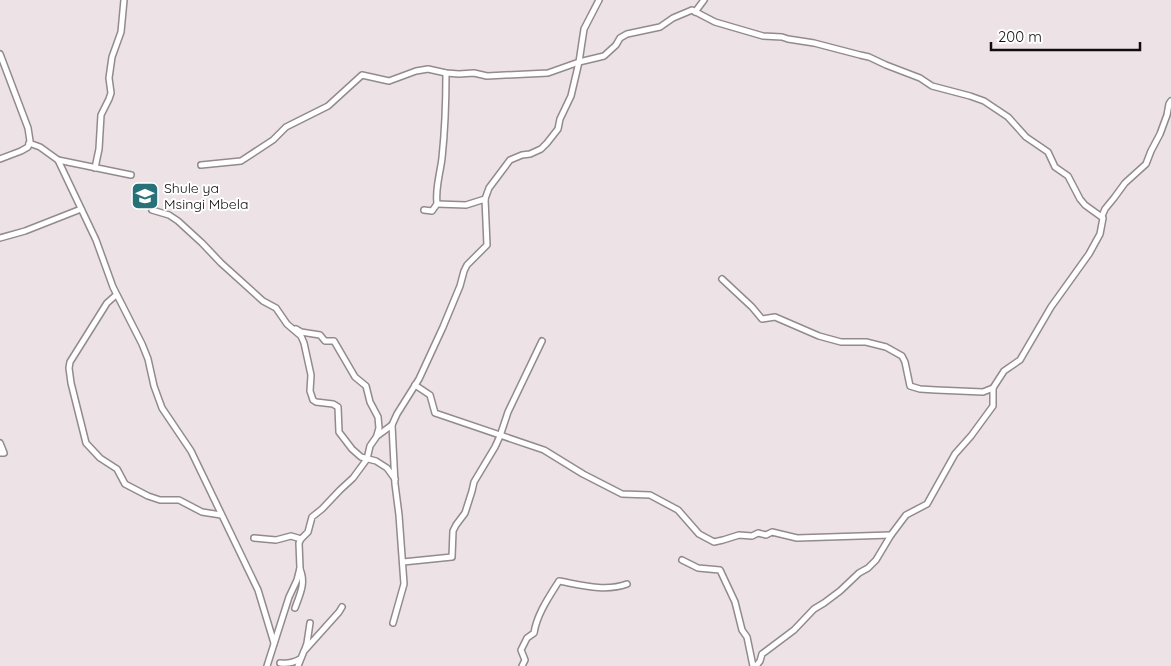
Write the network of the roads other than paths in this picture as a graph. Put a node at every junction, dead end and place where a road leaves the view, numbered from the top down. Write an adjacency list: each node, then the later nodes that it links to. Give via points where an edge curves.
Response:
1 (124, 0): 13 (street, via 121,32 108,78 111,93 101,115)
2 (600, 0): 6 (street, via 584,29)
3 (704, 0): 4 (street)
4 (695, 12): 6 (street, via 682,13 660,27 627,34 604,56); 20 (street, via 715,22 764,36 814,43 869,57 932,86 984,102 1008,117 1026,137 1048,152 1055,167 1068,176 1085,205)
5 (0, 54): 9 (street, via 28,128)
6 (579, 62): 7 (street, via 548,74 487,76); 15 (street, via 571,96 558,129 541,149 510,160 489,188)
7 (446, 73): 12 (street, via 428,69 389,82 362,75 328,106 286,127 273,140 241,161); 16 (street)
8 (1171, 101): 20 (street, via 1146,164 1125,183)
9 (29, 143): 10 (street, via 21,151); 11 (street)
10 (0, 159)
11 (58, 160): 13 (street); 17 (street)
12 (201, 166)
13 (95, 168): 14 (street)
14 (131, 175)
15 (485, 199): 16 (street, via 466,205); 26 (street, via 487,245 464,270 443,327)
16 (437, 204): 19 (street, via 432,212)
17 (81, 209): 21 (street); 23 (street)
18 (152, 210): 24 (street, via 178,221 263,301 276,308)
19 (424, 210)
20 (1102, 216): 27 (street, via 1100,234 1089,254 1020,360 1004,371)
21 (0, 238)
22 (722, 279): 27 (street, via 762,319 775,317 819,336 841,342 866,342 886,347 902,356 910,386 983,392)
23 (116, 295): 35 (street, via 142,344 162,408 191,451); 35 (street, via 108,302 70,362 71,383 86,443 117,470 126,484 148,496 179,500 202,512)
24 (287, 324): 29 (street, via 334,342 355,377 366,386 378,417); 33 (street, via 304,343 313,400 338,406 339,432 357,455)
25 (542, 341): 30 (street)
26 (415, 384): 28 (street); 30 (street, via 430,396 435,413)
27 (993, 388): 36 (street, via 993,406 955,454 927,504 906,515)
28 (392, 425): 29 (street); 34 (street)
29 (377, 436): 33 (street)
30 (500, 436): 36 (street, via 544,450 622,494 650,495 678,510 699,534 714,542 739,535 772,532 797,538); 40 (street, via 474,482 465,513 453,531 452,557)
31 (0, 443): 32 (street, via 4,453)
32 (0, 452)
33 (366, 459): 34 (street, via 387,468); 38 (street, via 354,478 312,517 308,532)
34 (395, 478): 40 (street)
35 (221, 515): 47 (street, via 258,590)
36 (891, 535): 55 (street, via 868,568 762,654)
37 (254, 538): 38 (street, via 276,540 291,536)
38 (300, 539): 41 (street)
39 (682, 560): 55 (street, via 698,568 720,570 735,602)
40 (403, 562): 46 (street, via 404,584)
41 (300, 568): 44 (street, via 303,586); 47 (street)
42 (627, 584): 54 (street, via 609,588 559,581 540,614 534,633 520,650 525,660)
43 (342, 607): 48 (street)
44 (295, 608)
45 (310, 623): 48 (street)
46 (393, 623)
47 (274, 643): 49 (street)
48 (304, 651): 50 (street)
49 (271, 653): 51 (street); 52 (street)
50 (300, 658): 51 (street, via 294,663); 53 (street)
51 (281, 665)
52 (267, 666)
53 (298, 666)
54 (522, 666)
55 (756, 666)

